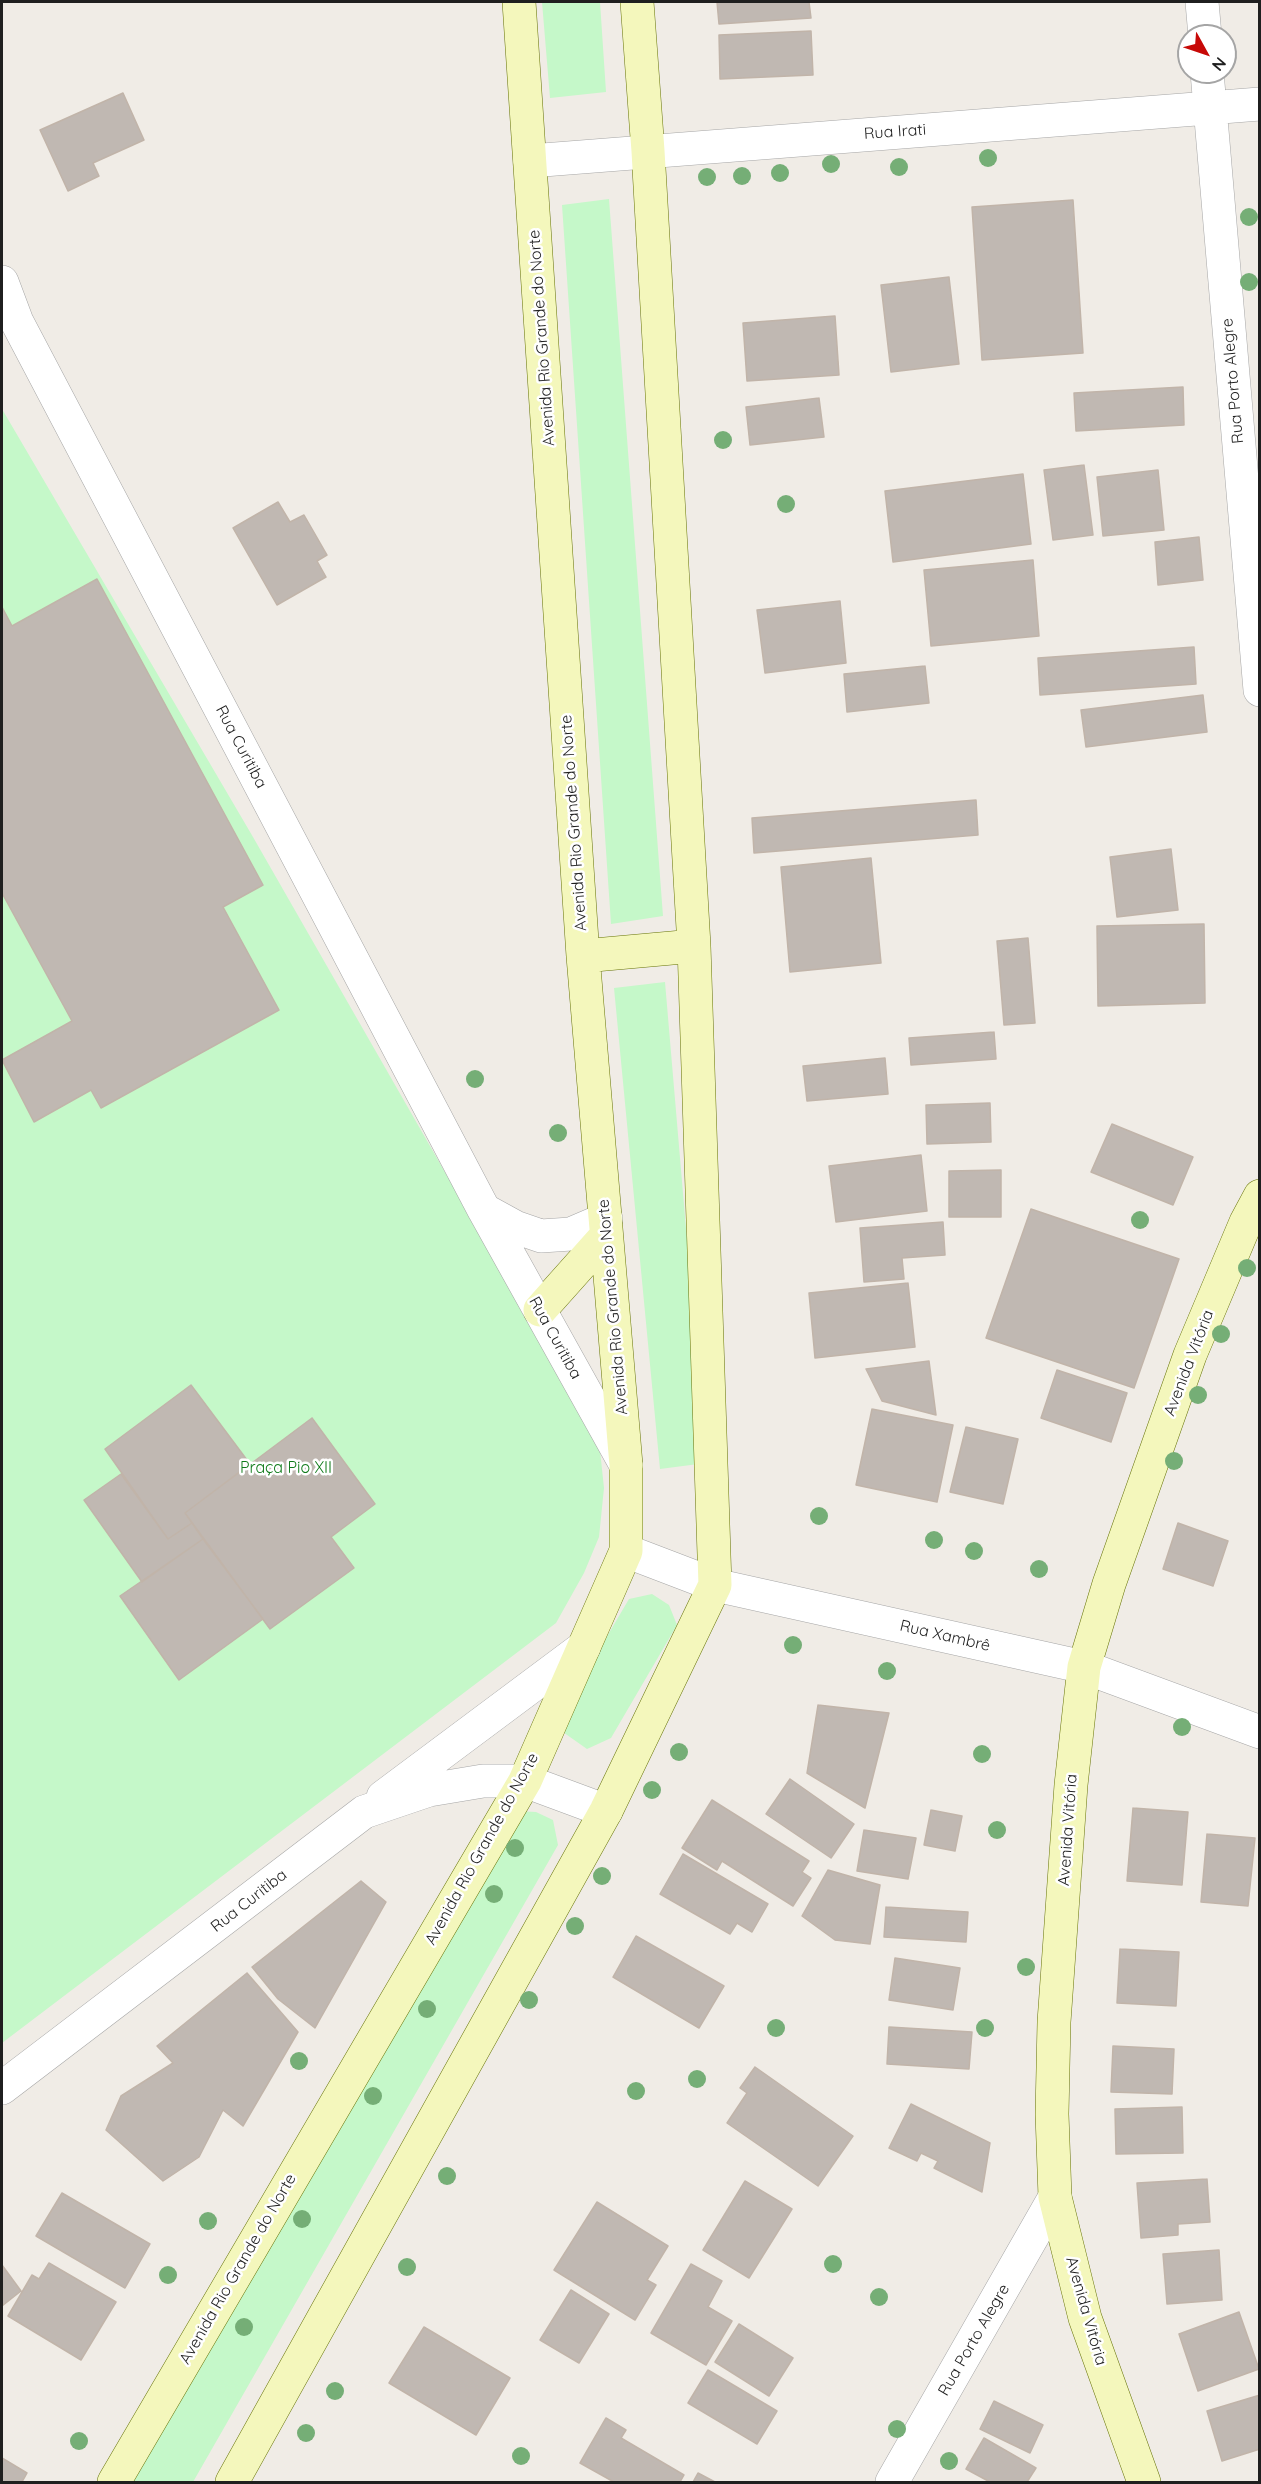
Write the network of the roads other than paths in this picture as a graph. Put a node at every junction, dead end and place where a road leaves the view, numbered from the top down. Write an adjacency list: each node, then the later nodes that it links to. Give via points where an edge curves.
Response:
1 (519, 2): 9 (main road, Avenida Rio Grande do Norte)
2 (637, 2): 8 (main road)
3 (1202, 2): 4 (street)
4 (1204, 24)
5 (1208, 84): 7 (street, Rua Porto Alegre)
6 (1260, 104): 7 (street, Rua Irati)
7 (1210, 108): 8 (street, Rua Irati); 11 (street, Rua Porto Alegre)
8 (648, 151): 9 (street, Rua Irati); 12 (main road)
9 (530, 161): 13 (main road, Avenida Rio Grande do Norte)
10 (2, 282): 15 (street, Rua Curitiba, via 17,322)
11 (1260, 690)
12 (694, 946): 13 (main road); 20 (main road)
13 (583, 956): 16 (main road, Avenida Rio Grande do Norte)
14 (1260, 1196): 22 (main road, Avenida Vitória, via 1190,1355)
15 (484, 1210): 16 (street, via 541,1236); 17 (street, Rua Curitiba)
16 (606, 1227): 17 (main road); 18 (main road, Avenida Rio Grande do Norte)
17 (540, 1310): 18 (street, Rua Curitiba)
18 (626, 1465): 19 (main road, Avenida Rio Grande do Norte)
19 (626, 1551): 20 (street, Rua Xambrê); 21 (main road, Avenida Rio Grande do Norte)
20 (716, 1585): 22 (street, Rua Xambrê); 25 (main road)
21 (584, 1647): 24 (main road, Avenida Rio Grande do Norte); 26 (street)
22 (1084, 1667): 23 (street, Rua Xambrê); 28 (main road, Avenida Vitória, via 1071,1785 1054,2022)
23 (1260, 1732)
24 (525, 1781): 25 (street); 26 (street, Rua Curitiba, via 483,1781 429,1790); 29 (main road, Avenida Rio Grande do Norte)
25 (606, 1811): 30 (main road)
26 (364, 1812): 27 (street, Rua Curitiba)
27 (2, 2088)
28 (1055, 2197): 31 (street, Rua Porto Alegre); 32 (main road, Avenida Vitória, via 1085,2318)
29 (114, 2482)
30 (232, 2482)
31 (892, 2482)
32 (1144, 2482)

